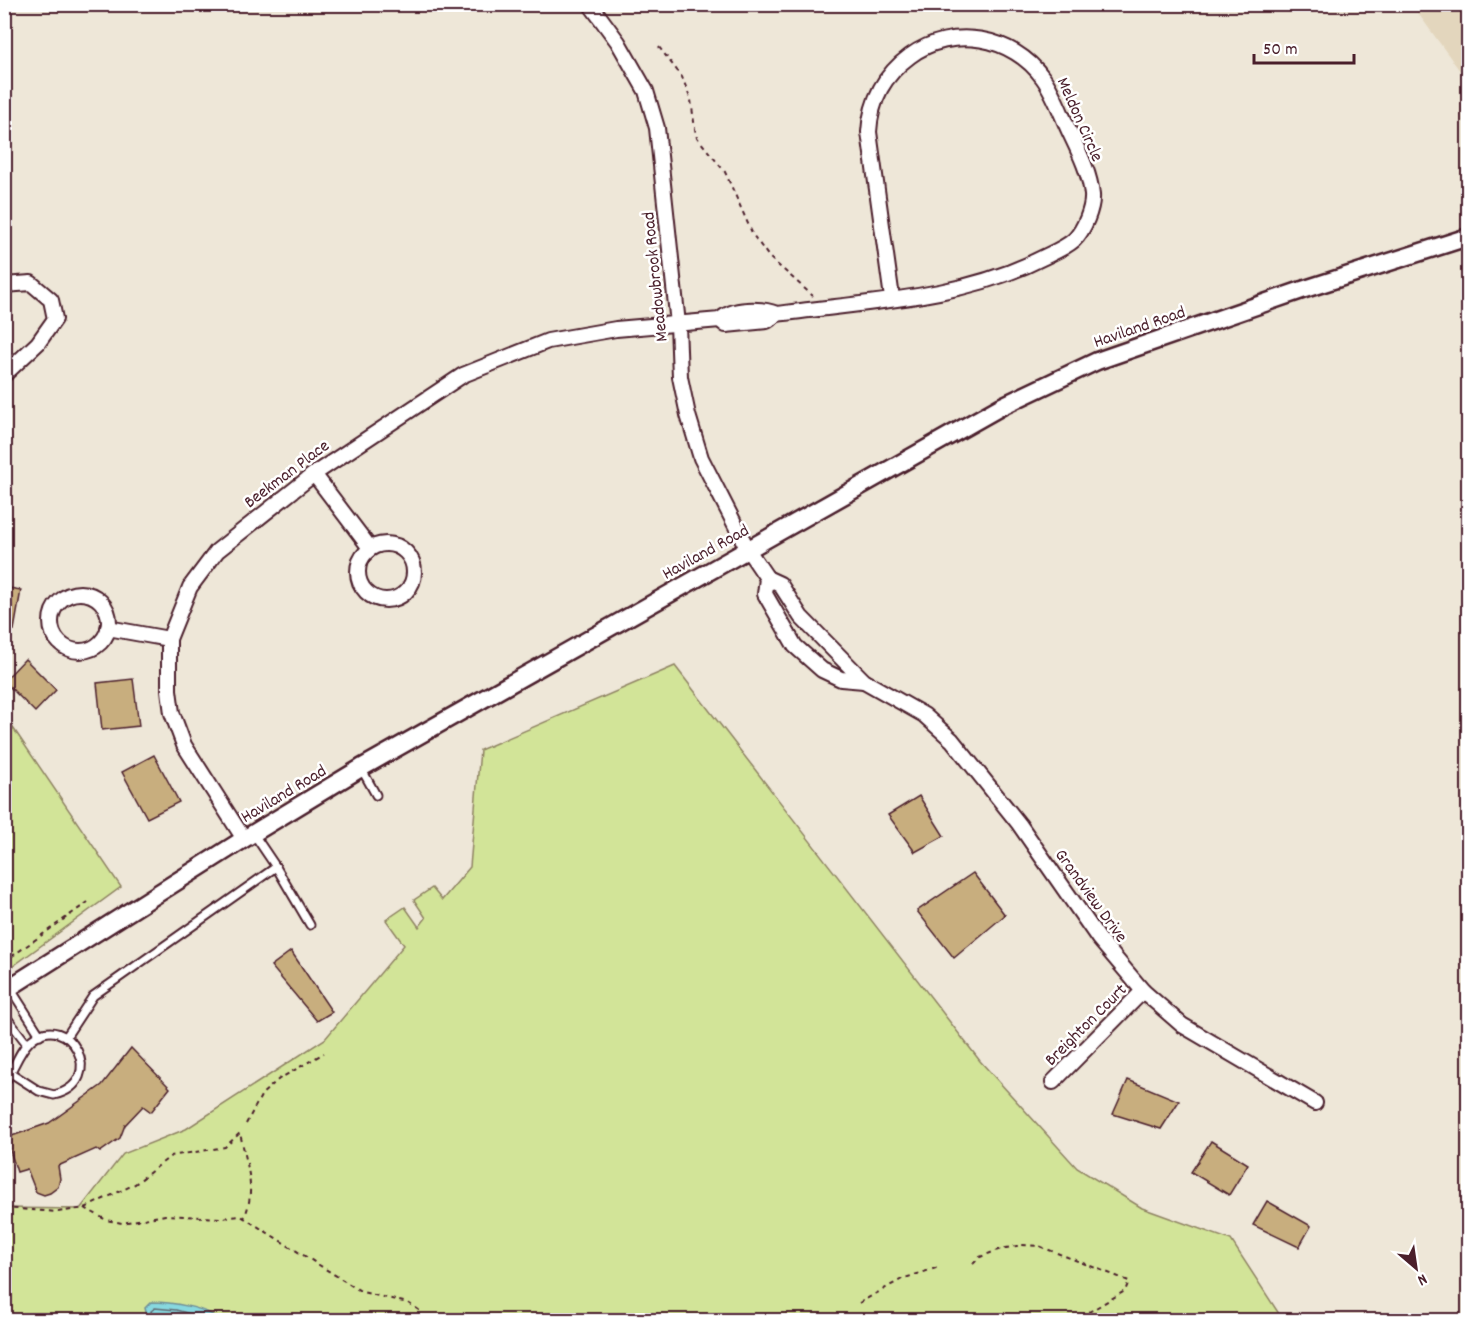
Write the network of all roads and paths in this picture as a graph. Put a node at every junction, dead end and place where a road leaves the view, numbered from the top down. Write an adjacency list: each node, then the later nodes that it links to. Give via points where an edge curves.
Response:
1 (590, 4): 7 (street, Meadowbrook Road, via 646,91 654,118)
2 (659, 47): 5 (path, via 682,77 691,100 696,136 725,172 753,235 769,257)
3 (1468, 237): 11 (street, Haviland Road, via 1097,362 1002,406)
4 (4, 285): 8 (street, via 31,283 51,300 55,319 38,343)
5 (813, 296)
6 (892, 298): 6 (street, Meldon Circle, via 934,295 999,276 1058,250 1084,226 1093,196 1061,114 1043,78 1021,55 994,40 953,38 916,52 895,67 882,83 870,109 869,132); 7 (street, Meldon Circle, via 777,314 765,309 726,314 720,320)
7 (678, 324): 9 (street, Beekman Place, via 616,329 548,341 463,375); 11 (street, Meadowbrook Road, via 680,377 701,458)
8 (4, 375)
9 (314, 474): 10 (street); 14 (street, Beekman Place, via 217,551 190,587)
10 (370, 548): 10 (street, via 358,566 362,588 381,600 402,596 414,577 410,555 392,543)
11 (748, 550): 12 (street, Meadowbrook Road); 16 (street, Haviland Road)
12 (767, 578): 15 (street, Grandview Drive, via 780,584 801,617); 15 (street, Grandview Drive, via 765,594 795,646 822,670 841,679)
13 (108, 628): 13 (street, via 105,606 87,594 65,597 52,615 55,637 73,650 95,646); 14 (street)
14 (169, 639): 18 (street, Beekman Place, via 169,690 177,729 214,794)
15 (864, 681): 24 (street, Grandview Drive, via 924,715 952,740)
16 (361, 768): 17 (lane); 18 (street, Haviland Road)
17 (376, 795)
18 (248, 836): 19 (lane); 23 (street, Haviland Road)
19 (276, 867): 21 (lane); 27 (lane, via 93,996)
20 (88, 902): 22 (path)
21 (310, 925)
22 (4, 962)
23 (7, 989): 26 (lane)
24 (1143, 991): 31 (street, Breighton Court); 33 (street, Grandview Drive, via 1182,1025)
25 (4, 1014): 28 (lane)
26 (40, 1035): 27 (lane); 28 (lane)
27 (66, 1037): 30 (lane, via 77,1050 82,1069 69,1090 46,1094)
28 (27, 1044): 30 (lane)
29 (324, 1053): 34 (path, via 279,1079 262,1094)
30 (11, 1073): 32 (lane)
31 (1053, 1082)
32 (4, 1084)
33 (1315, 1103)
34 (246, 1125)
35 (4, 1208): 36 (path, via 58,1212)
36 (84, 1208): 37 (path, via 106,1220 122,1223 165,1215); 37 (path, via 135,1185 171,1156 225,1147 240,1133 252,1202)
37 (244, 1218): 41 (path, via 362,1292 408,1303)
38 (973, 1264): 42 (path, via 1001,1249 1039,1246 1129,1281 1125,1291)
39 (939, 1267): 40 (path, via 902,1279)
40 (859, 1303)
41 (422, 1312)
42 (1075, 1320)

